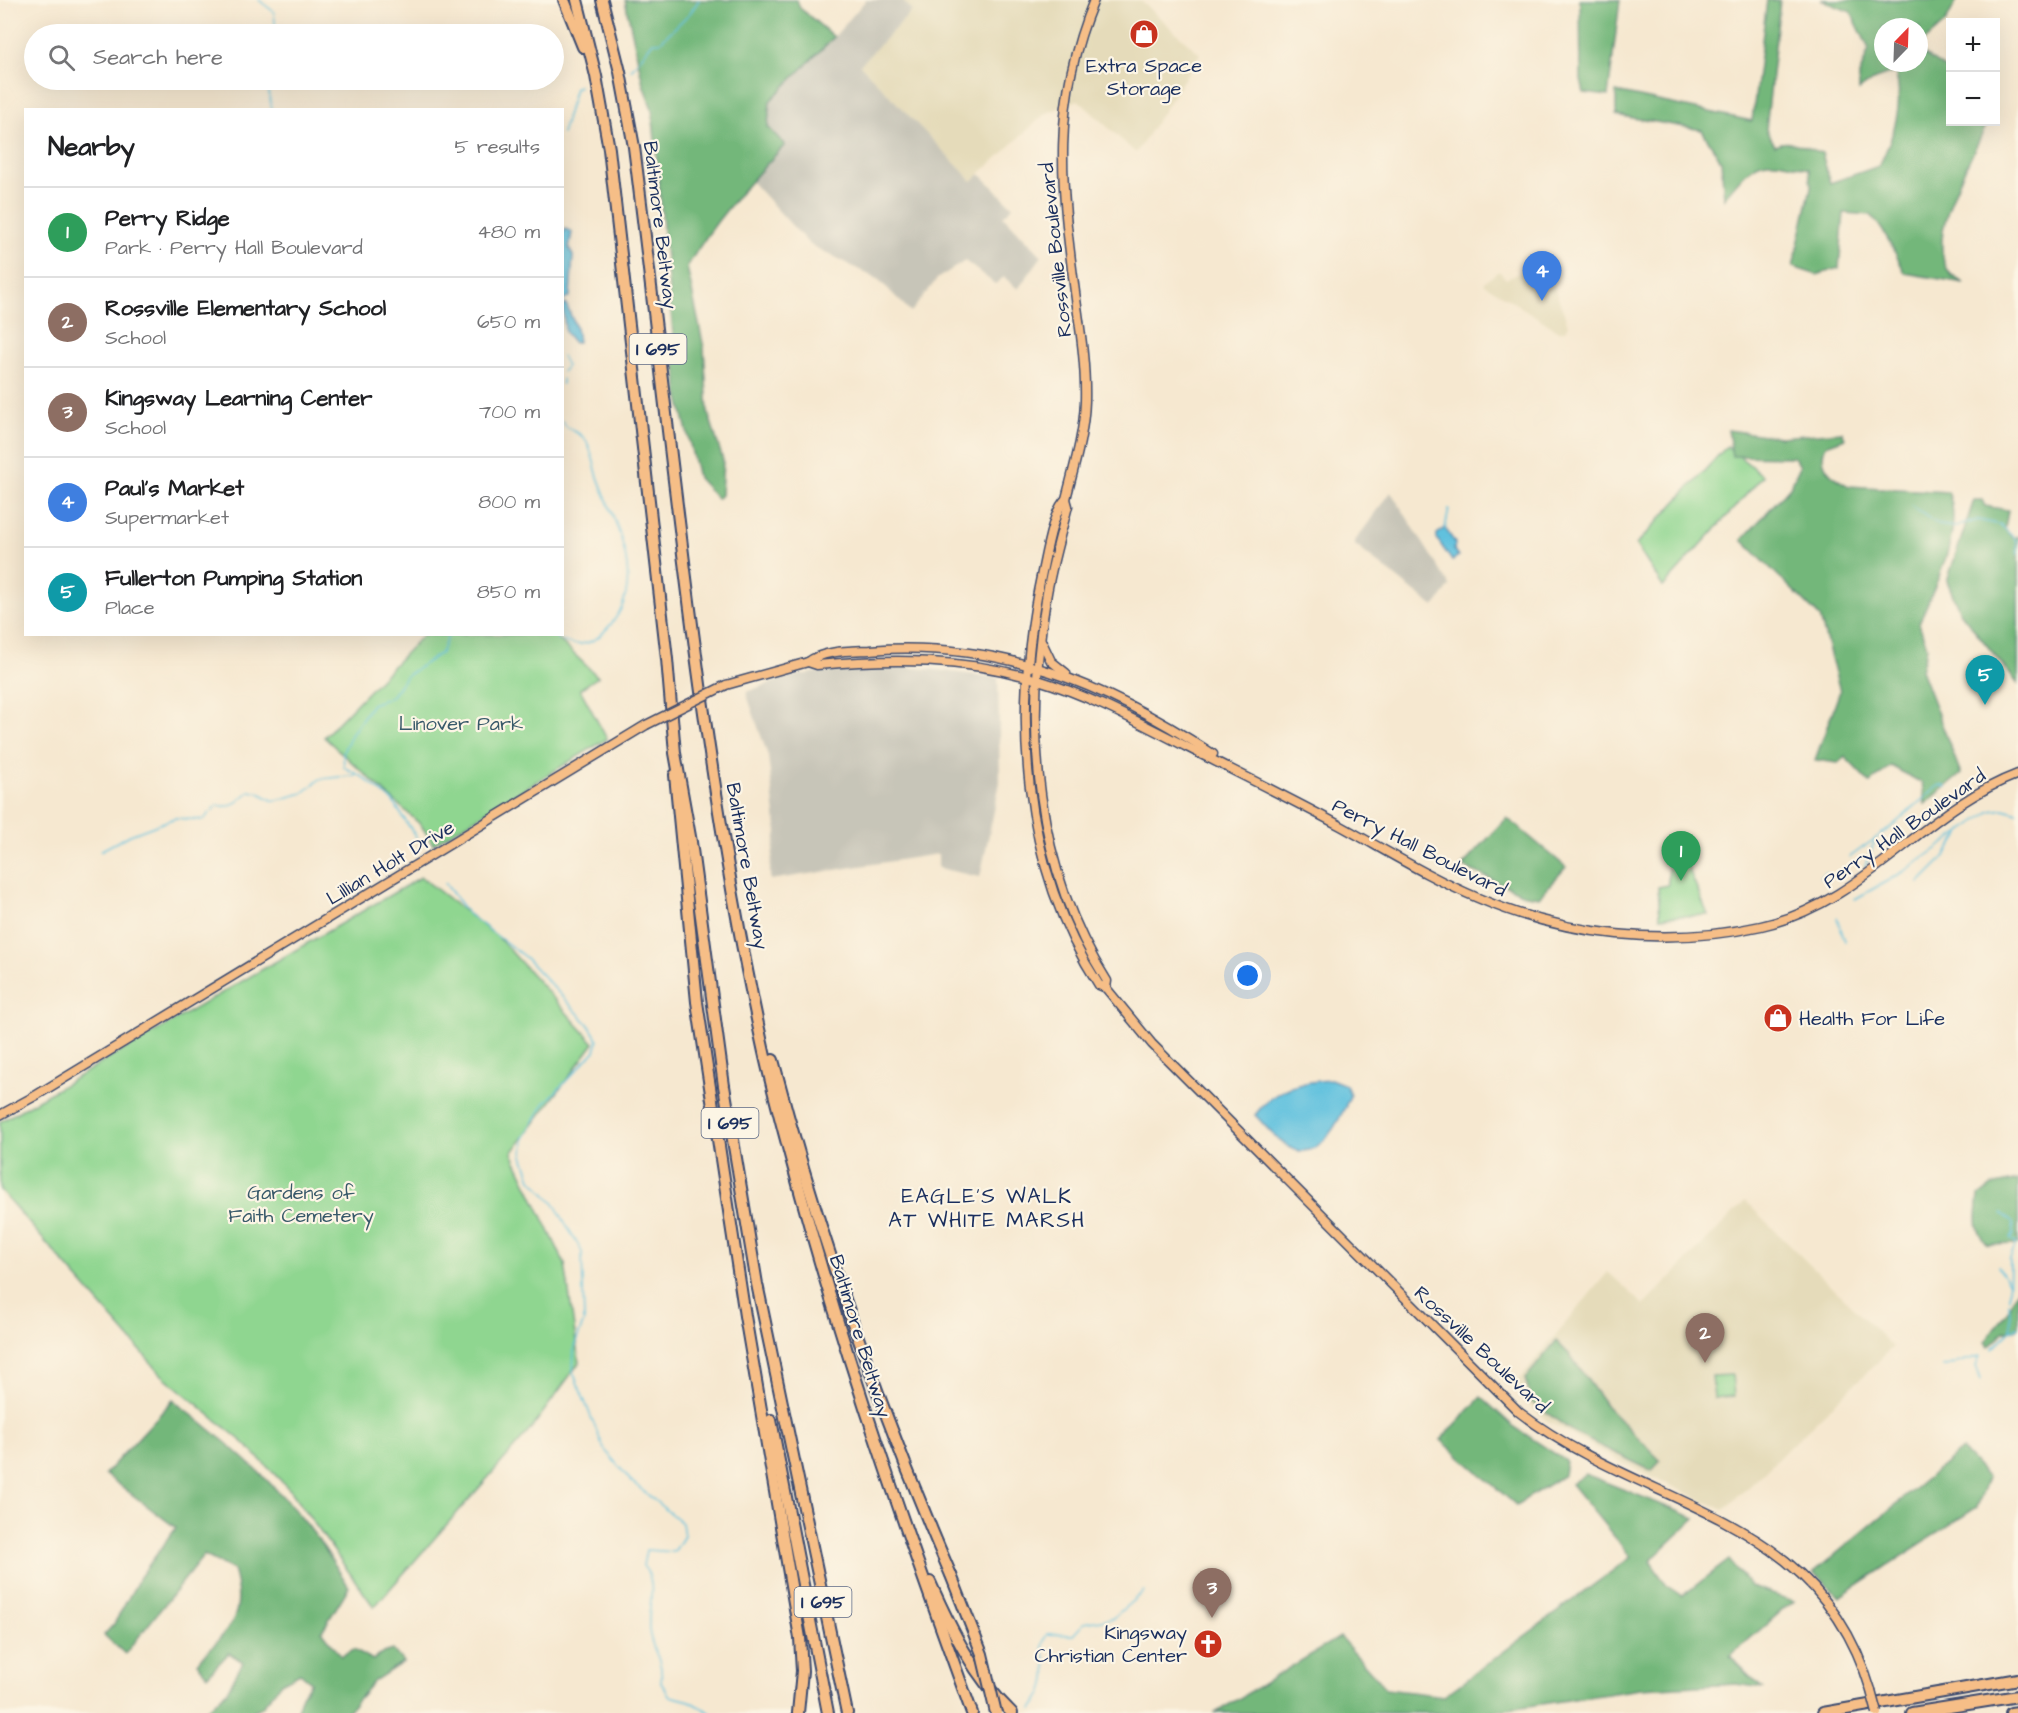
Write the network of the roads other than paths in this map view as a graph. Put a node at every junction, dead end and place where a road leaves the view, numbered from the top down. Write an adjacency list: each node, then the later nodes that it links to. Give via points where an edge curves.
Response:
1 (564, 0): 7 (highway, via 586,61)
2 (577, 0): 7 (highway, I 695, via 602,105)
3 (602, 0): 6 (highway, Baltimore Beltway / I 695)
4 (608, 0): 6 (highway)
5 (1094, 0): 8 (main road, Rossville Boulevard, via 1073,59 1062,130 1062,187 1085,392 1080,443)
6 (612, 37): 22 (highway, Baltimore Beltway / I 695, via 635,158 714,785)
7 (621, 242): 18 (highway, I 695)
8 (1066, 499): 9 (main road, Rossville Boulevard, via 1068,506 1049,580); 13 (main road, Rossville Boulevard, via 1060,504 1043,567)
9 (1040, 638): 14 (main road, Rossville Boulevard); 17 (main road, via 1051,661)
10 (907, 649): 11 (main road); 12 (main road, Lillian Holt Drive, via 830,654 815,656); 13 (main road, Lillian Holt Drive, via 960,652)
11 (908, 660): 12 (main road, Lillian Holt Drive, via 817,665); 15 (main road, Lillian Holt Drive, via 966,665)
12 (808, 662): 23 (main road, Lillian Holt Drive, bridge, via 726,685 646,725)
13 (1028, 665): 14 (main road, Perry Hall Boulevard); 15 (main road, Rossville Boulevard)
14 (1037, 667): 16 (main road, Rossville Boulevard); 17 (main road, Perry Hall Boulevard)
15 (1026, 677): 16 (main road, Perry Hall Boulevard); 21 (main road, Rossville Boulevard, via 1028,765 1046,867 1076,946 1099,985)
16 (1036, 679): 19 (main road, Perry Hall Boulevard, via 1116,710); 21 (main road, Rossville Boulevard, via 1040,785 1050,848 1071,914 1107,981)
17 (1077, 680): 19 (main road, Perry Hall Boulevard, via 1161,720)
18 (675, 753): 24 (highway, via 675,789 697,1002); 31 (highway, I 695, via 751,1251)
19 (1237, 770): 20 (main road, Perry Hall Boulevard, via 1427,873 1499,907 1579,929 1665,936 1758,927 1812,910 1844,893 1963,802)
20 (2018, 774)
21 (1106, 988): 36 (main road, Rossville Boulevard, bridge, via 1152,1044 1514,1407 1583,1455 1747,1532 1800,1572 1845,1628)
22 (756, 1006): 25 (highway, Baltimore Beltway / I 695, via 772,1088); 33 (highway, bridge, via 853,1321 982,1654)
23 (0, 1115)
24 (743, 1300): 29 (highway, via 800,1638); 30 (highway, via 786,1492)
25 (841, 1331): 32 (highway, Baltimore Beltway / I 695, via 900,1516); 34 (highway, via 938,1600 975,1669)
26 (2018, 1679): 35 (highway)
27 (2018, 1696): 37 (highway)
28 (2018, 1712): 38 (highway)
29 (798, 1713)
30 (828, 1713)
31 (847, 1713)
32 (972, 1713)
33 (996, 1713)
34 (1012, 1713)
35 (1822, 1713)
36 (1877, 1713)
37 (1912, 1713)
38 (2011, 1713)

